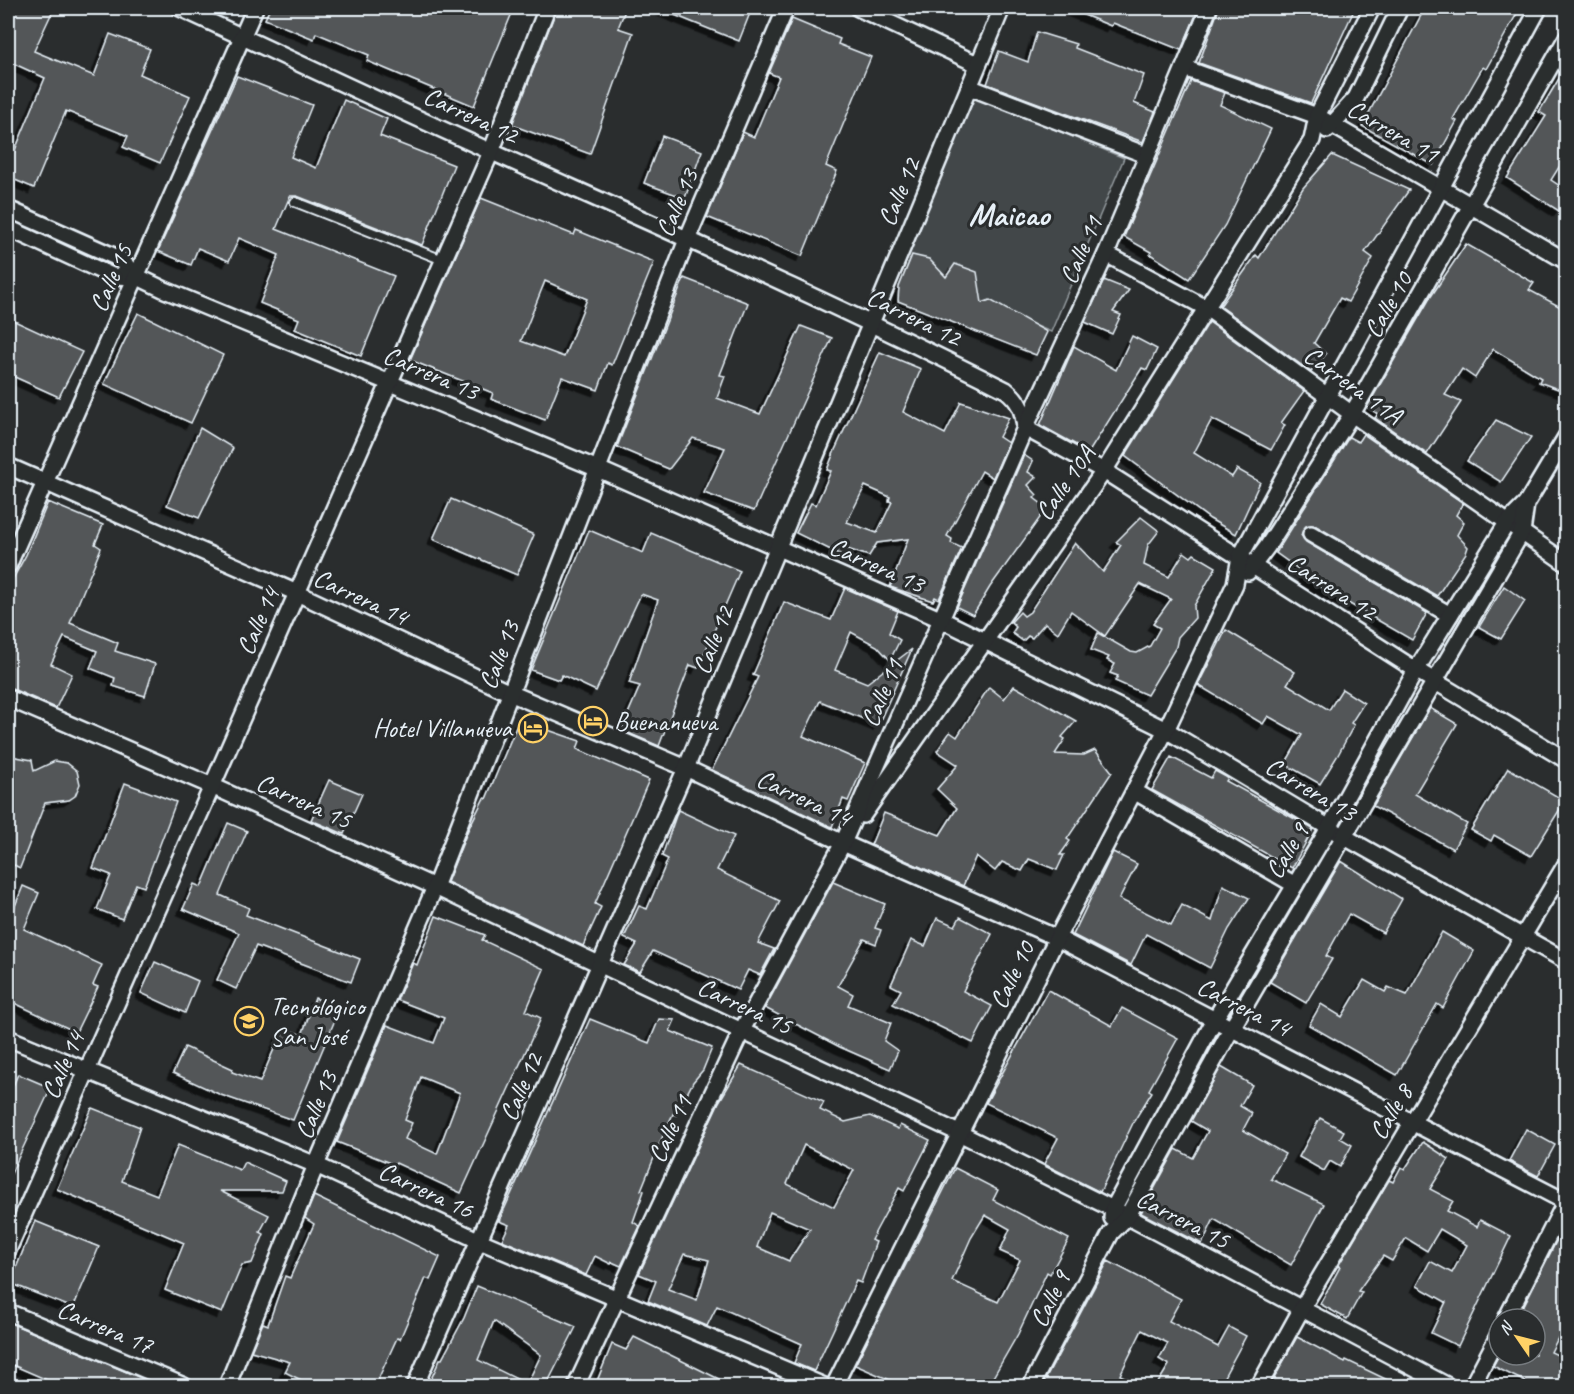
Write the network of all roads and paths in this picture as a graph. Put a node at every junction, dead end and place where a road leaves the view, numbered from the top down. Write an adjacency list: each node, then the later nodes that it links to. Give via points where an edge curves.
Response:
1 (180, 8): 11 (street, Carrera 12)
2 (255, 8): 11 (street, Calle 15)
3 (547, 8): 19 (street, Calle 14)
4 (786, 8): 26 (street, Calle 13)
5 (858, 8): 13 (street)
6 (1002, 8): 13 (street, Calle 12)
7 (1209, 8): 14 (street, Calle 11)
8 (1372, 8): 16 (street, Calle 10A)
9 (1400, 8): 17 (street, Calle 10A, via 1356,98)
10 (1539, 8): 21 (street, Calle 10)
11 (242, 36): 19 (street, Carrera 12); 30 (street, Calle 15)
12 (1566, 39): 23 (street, Calle 10)
13 (977, 64): 15 (street, Calle 12)
14 (1184, 68): 16 (street, Carrera 11); 20 (street, Calle 11)
15 (969, 87): 20 (street); 32 (street, Calle 12)
16 (1317, 116): 17 (street, Carrera 11); 18 (street, Calle 10A)
17 (1334, 125): 18 (street, Calle 10A); 21 (street, Carrera 11)
18 (1312, 140): 31 (street, Calle 10A)
19 (491, 152): 26 (street, Carrera 12); 28 (street, Calle 14)
20 (1146, 155): 27 (street, Calle 11)
21 (1442, 186): 23 (street, Carrera 11); 34 (street, Calle 10)
22 (295, 202): 28 (lane)
23 (1473, 206): 29 (street, Carrera 11); 35 (street, Calle 10)
24 (8, 209): 30 (street, Carrera 13, via 118,258)
25 (8, 228): 30 (street, Carrera 13, via 112,276)
26 (688, 237): 32 (street, Carrera 12); 39 (street, Calle 13)
27 (1106, 254): 31 (street, Carrera 11A); 36 (street, Calle 11)
28 (443, 260): 33 (street, Calle 14)
29 (1566, 261)
30 (138, 277): 33 (street, Carrera 13); 41 (street, Calle 15)
31 (1208, 309): 34 (street, Carrera 11A); 40 (street, Calle 10A)
32 (871, 322): 36 (street, Carrera 12, via 1006,390 1016,398); 46 (street, Calle 12)
33 (390, 382): 39 (street, Carrera 13); 52 (street, Calle 14)
34 (1328, 396): 35 (street, Carrera 11A); 47 (street, Calle 10)
35 (1352, 414): 43 (street, Carrera 11A); 49 (street, Calle 10)
36 (1025, 428): 40 (street, Carrera 12); 54 (street, Calle 11)
37 (1566, 437): 42 (street, Calle 9)
38 (8, 466): 41 (street, Carrera 14)
39 (598, 469): 46 (street, Carrera 13); 58 (street, Calle 13)
40 (1104, 471): 47 (street, Carrera 12); 55 (street, Calle 10A)
41 (45, 482): 50 (street, Calle 15); 52 (street, Carrera 14)
42 (1526, 504): 43 (street, Calle 9); 44 (street, Calle 9)
43 (1507, 523): 44 (street, Carrera 11A); 53 (street, Calle 9)
44 (1522, 532): 48 (street, Carrera 11A); 57 (street, Calle 9)
45 (1311, 534): 53 (street)
46 (777, 548): 54 (street, Carrera 13); 62 (street, Calle 12)
47 (1240, 557): 49 (street, Carrera 12); 51 (street, Calle 10)
48 (1566, 563)
49 (1254, 565): 51 (street, Calle 10); 56 (street, Carrera 12)
50 (8, 567)
51 (1235, 584): 60 (street, Calle 10)
52 (297, 593): 58 (street, Carrera 14); 63 (street, Calle 14)
53 (1450, 615): 56 (street, Calle 9)
54 (940, 619): 55 (street, Carrera 13); 67 (street, Calle 11)
55 (983, 640): 60 (street, Carrera 13); 67 (street, Calle 10A)
56 (1416, 670): 57 (street, Carrera 12); 65 (street, Calle 9)
57 (1435, 681): 61 (street, Carrera 12); 66 (street, Calle 9)
58 (510, 693): 62 (street, Carrera 14); 70 (street, Calle 13)
59 (8, 698): 63 (street, Carrera 15)
60 (1166, 730): 64 (street, Calle 10); 65 (street, Carrera 13)
61 (1566, 760)
62 (686, 768): 67 (street, Carrera 14); 74 (street, Calle 12)
63 (212, 786): 70 (street, Carrera 15); 79 (street, Calle 14)
64 (1134, 791): 69 (street); 72 (street, Calle 10)
65 (1329, 828): 66 (street, Carrera 13); 69 (street, Calle 9)
66 (1343, 836): 71 (street, Carrera 13); 76 (street, Calle 9)
67 (843, 843): 72 (street, Carrera 14); 77 (street, Calle 11)
68 (1566, 864): 71 (street, Calle 8)
69 (1295, 885): 75 (street, Calle 9)
70 (435, 886): 74 (street, Carrera 15); 82 (street, Calle 13)
71 (1522, 936): 73 (street, Carrera 13); 80 (street, Calle 8)
72 (1057, 938): 75 (street, Carrera 14); 81 (street, Calle 10)
73 (1566, 961)
74 (601, 966): 77 (street, Carrera 15); 87 (street, Calle 12)
75 (1215, 1019): 76 (street, Carrera 14); 84 (street, Calle 9)
76 (1232, 1028): 80 (street, Carrera 14); 85 (street, Calle 9)
77 (742, 1030): 81 (street, Carrera 15); 89 (street, Calle 11)
78 (8, 1038): 79 (street, Carrera 16)
79 (86, 1072): 82 (street, Carrera 16); 88 (street, Calle 14)
80 (1412, 1123): 83 (street, Carrera 14); 91 (street, Calle 8)
81 (961, 1134): 84 (street, Carrera 15); 99 (street, Calle 10)
82 (316, 1165): 87 (street, Carrera 16); 95 (street, Calle 13)
83 (1566, 1202): 90 (street)
84 (1113, 1209): 85 (street, Carrera 15); 86 (street, Calle 9)
85 (1127, 1217): 86 (street, Calle 9); 91 (street, Carrera 15)
86 (1111, 1233): 100 (street, Calle 9)
87 (480, 1241): 89 (street, Carrera 16); 96 (street, Calle 12)
88 (8, 1250)
89 (617, 1299): 97 (street, Calle 11); 98 (street, Carrera 16)
90 (1512, 1307)
91 (1302, 1308): 101 (street, Calle 8); 102 (street, Carrera 15)
92 (8, 1312): 94 (street, Carrera 17)
93 (1487, 1357): 103 (street)
94 (183, 1386)
95 (227, 1386)
96 (415, 1386)
97 (576, 1386)
98 (824, 1386)
99 (834, 1386)
100 (1031, 1386)
101 (1259, 1386)
102 (1448, 1386)
103 (1472, 1386)

